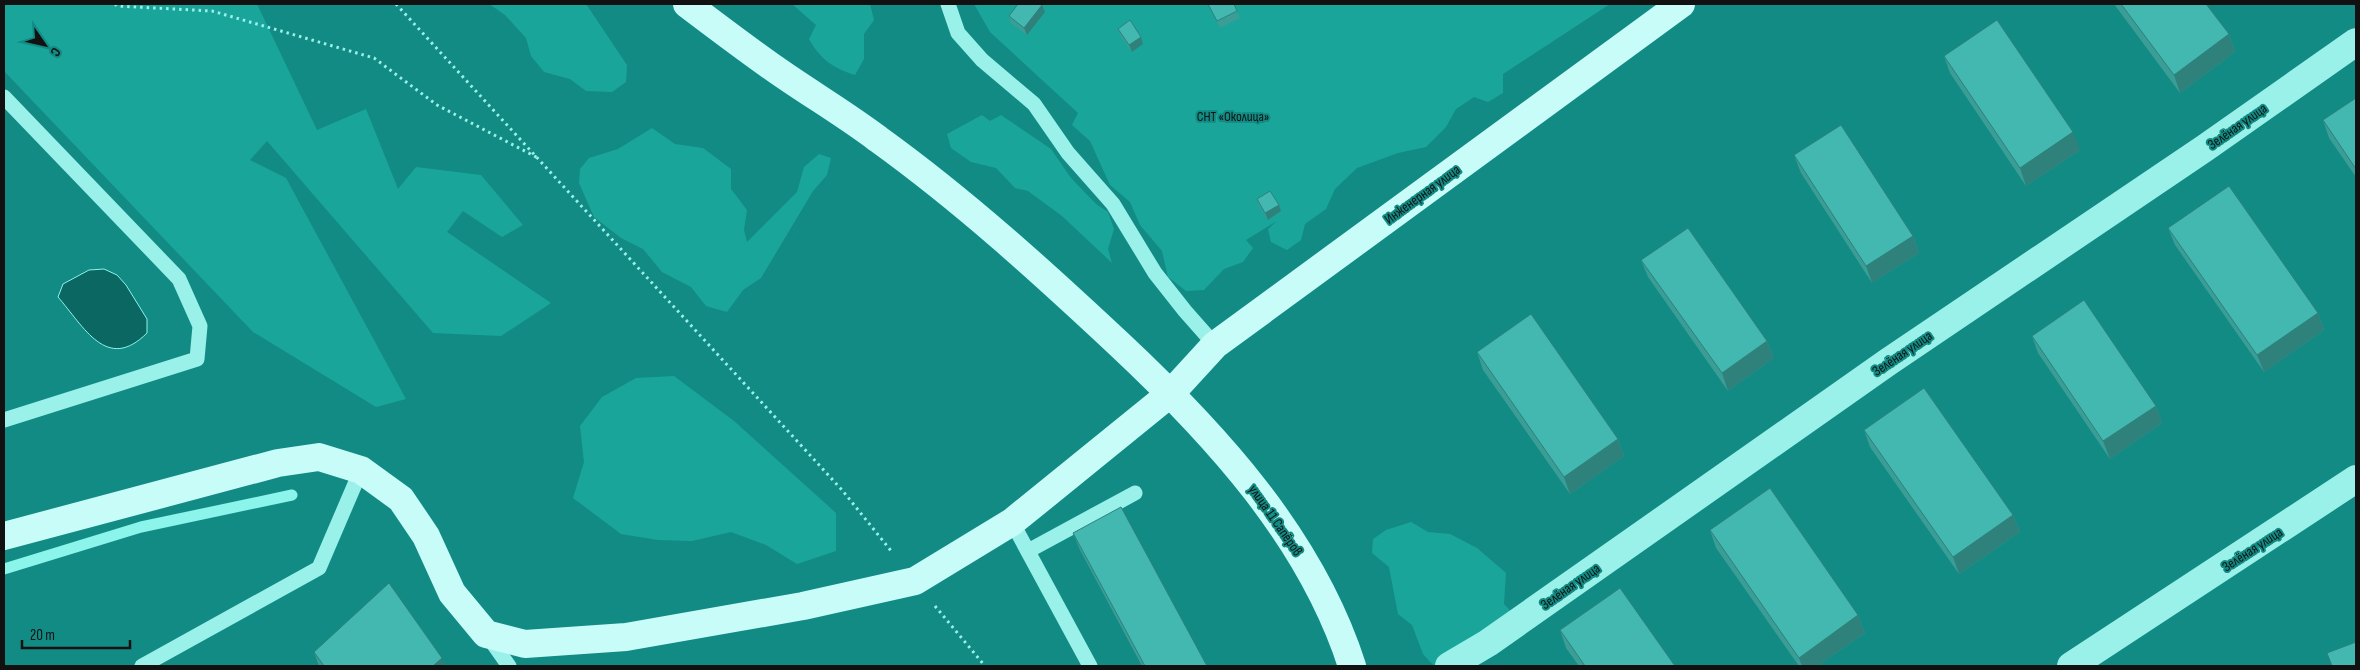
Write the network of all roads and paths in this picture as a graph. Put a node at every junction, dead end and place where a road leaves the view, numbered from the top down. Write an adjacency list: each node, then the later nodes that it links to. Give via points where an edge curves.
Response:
1 (115, 4): 8 (path, via 212,11 374,58 437,105)
2 (396, 4): 8 (path)
3 (687, 4): 10 (street, улица 11 Сапёров, via 773,68 879,139 998,233)
4 (948, 4): 9 (lane, via 958,33 982,60 1034,104 1068,153 1113,204 1155,273)
5 (1681, 4): 9 (street, Инженерная улица)
6 (2356, 42): 25 (street, Зелёная улица, via 1888,362 1488,643)
7 (4, 97): 11 (lane, via 178,279 200,326 198,360)
8 (542, 161): 18 (path, via 842,490)
9 (1215, 346): 10 (street, Инженерная улица)
10 (1171, 393): 15 (street, Инженерная улица); 24 (street, улица 11 Сапёров, via 1271,510 1300,552)
11 (4, 420)
12 (361, 470): 16 (street, via 318,458 278,463); 19 (street, via 401,499 426,536 452,593); 20 (lane, via 319,568)
13 (2356, 479): 26 (street, Зелёная улица)
14 (1135, 492): 17 (lane)
15 (1012, 522): 17 (lane); 18 (street, Инженерная улица)
16 (4, 536)
17 (1028, 551): 23 (lane)
18 (915, 581): 19 (street, Инженерная улица, via 803,606 626,637 525,644); 22 (path)
19 (486, 634): 21 (lane)
20 (142, 666)
21 (509, 666)
22 (985, 666)
23 (1090, 666)
24 (1352, 666)
25 (1449, 666)
26 (2072, 666)

